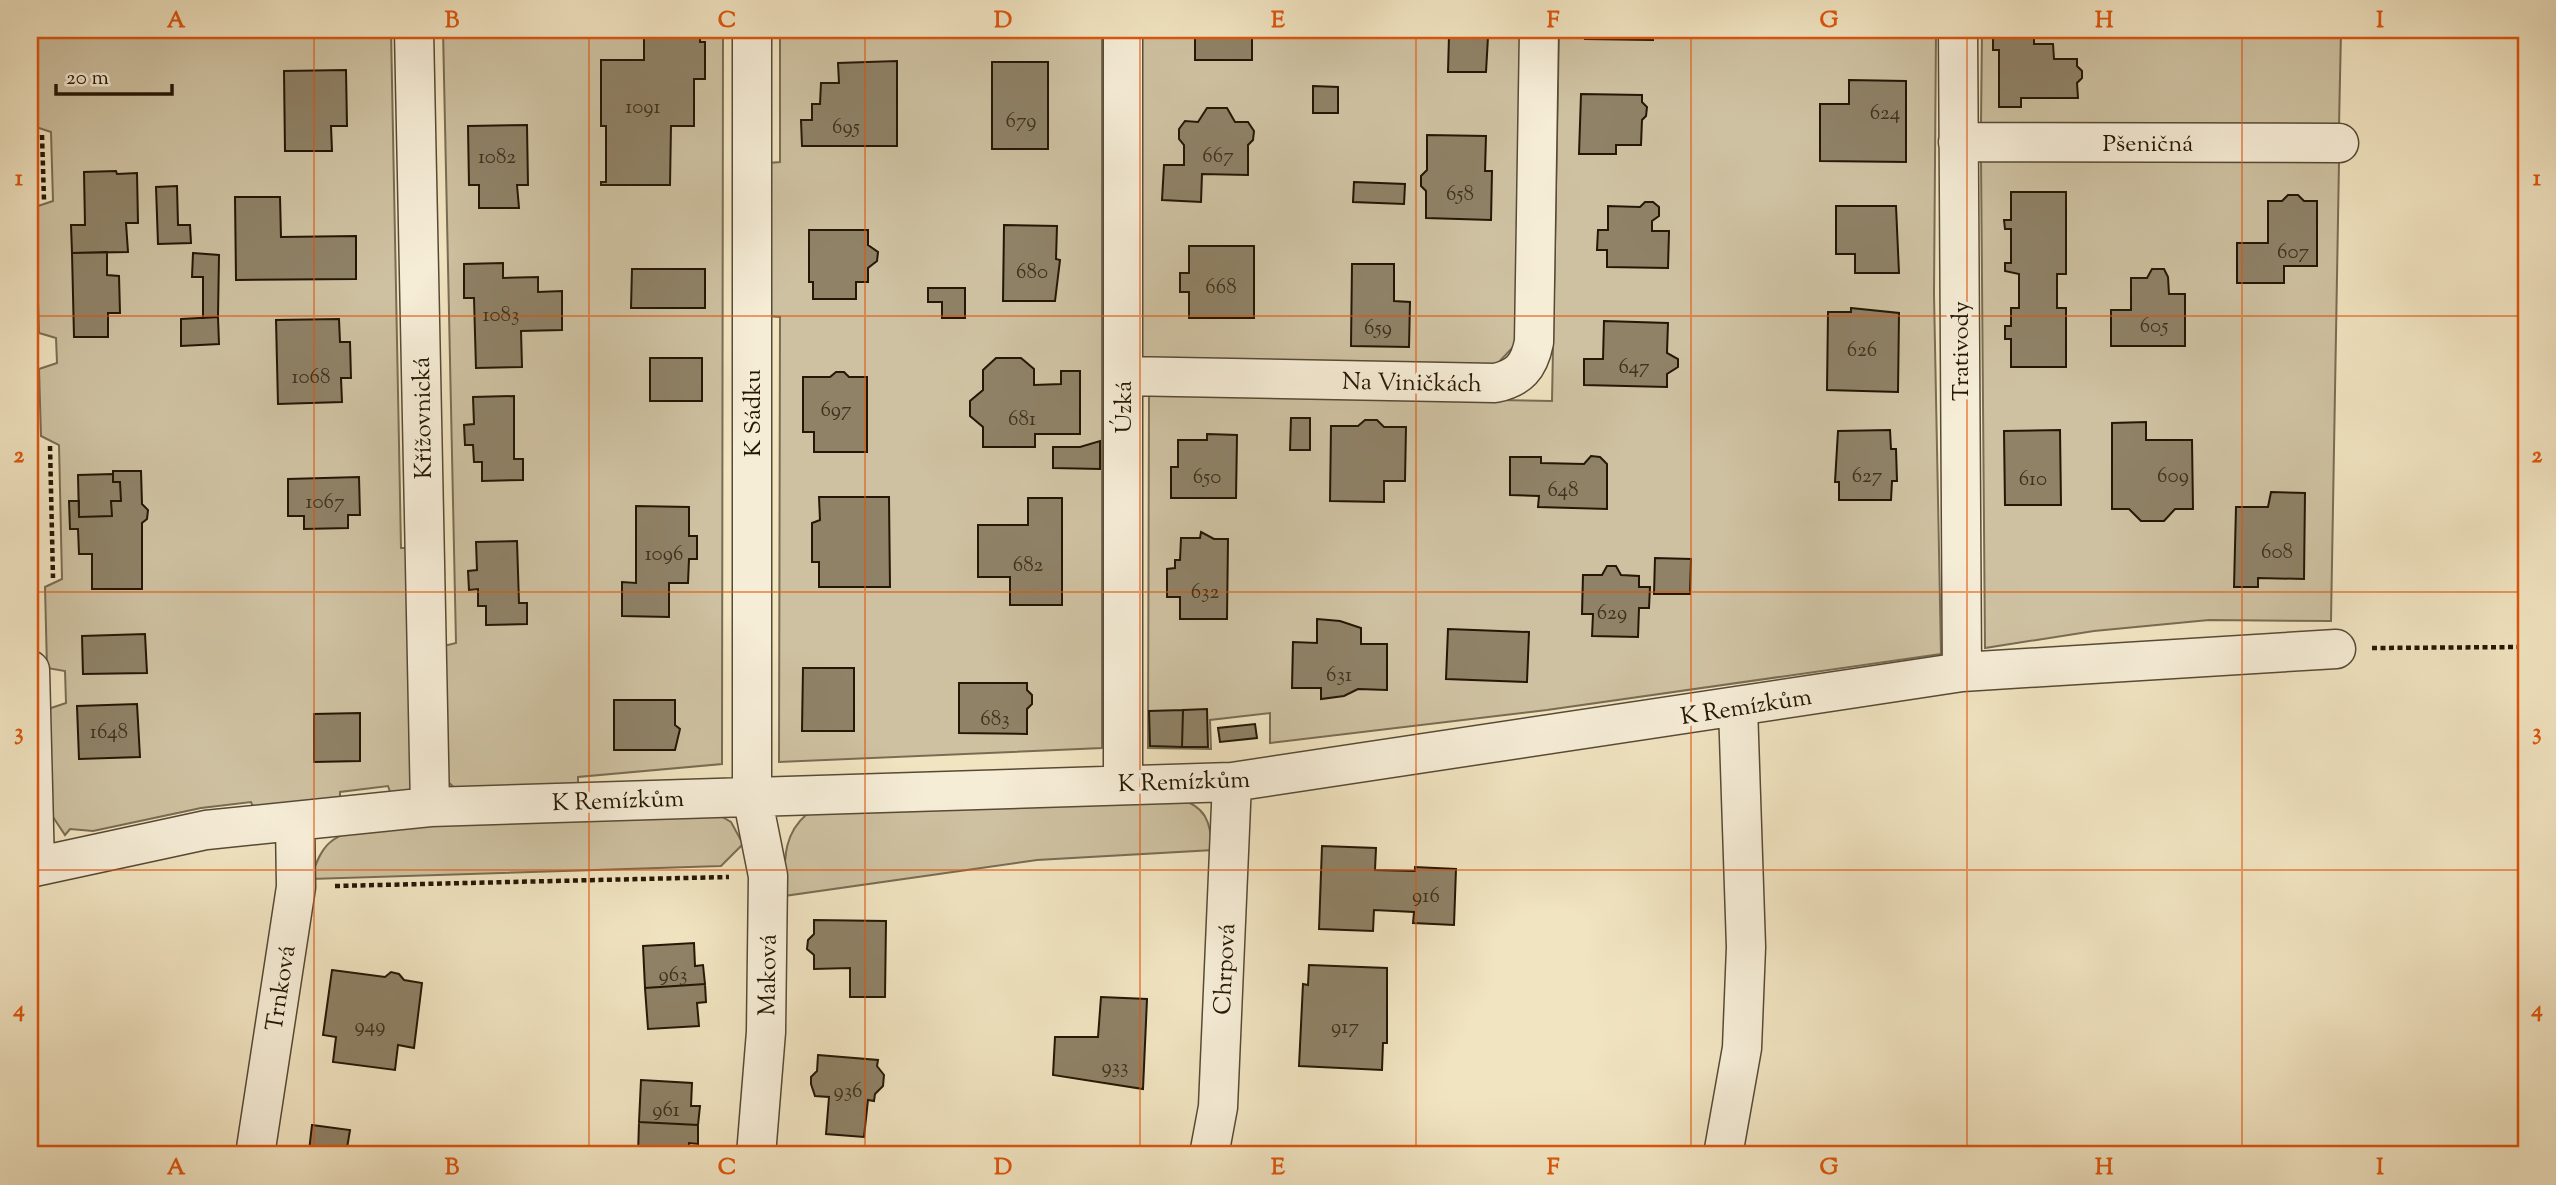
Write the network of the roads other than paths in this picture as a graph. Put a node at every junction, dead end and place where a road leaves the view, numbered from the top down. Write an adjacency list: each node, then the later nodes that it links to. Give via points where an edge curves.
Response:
1 (414, 30): 16 (street, Křížovnická)
2 (752, 30): 15 (street, K Sádku)
3 (1122, 30): 8 (street, Úzká)
4 (1539, 30): 8 (street, Na Viničkách, via 1534,342 1524,370 1495,383)
5 (1958, 30): 6 (street, Trativody)
6 (1958, 142): 7 (street, Pšeničná); 11 (street, Trativody)
7 (2339, 144)
8 (1123, 376): 14 (street, Úzká)
9 (2336, 649): 11 (street, K Remízkům)
10 (30, 670): 18 (street)
11 (1962, 672): 12 (street, K Remízkům)
12 (1738, 707): 13 (street, K Remízkům); 22 (street, via 1746,947 1742,1048)
13 (1232, 782): 14 (street, K Remízkům); 21 (street, Chrpová, via 1218,1107)
14 (1123, 784): 15 (street, K Remízkům)
15 (751, 796): 16 (street, K Remízkům); 20 (street, Maková, via 768,876 766,1032)
16 (430, 807): 17 (street, K Remízkům)
17 (295, 821): 18 (street, K Remízkům, via 206,830); 19 (street, Trnková, via 296,887)
18 (32, 868)
19 (255, 1155)
20 (756, 1155)
21 (1209, 1155)
22 (1723, 1155)

